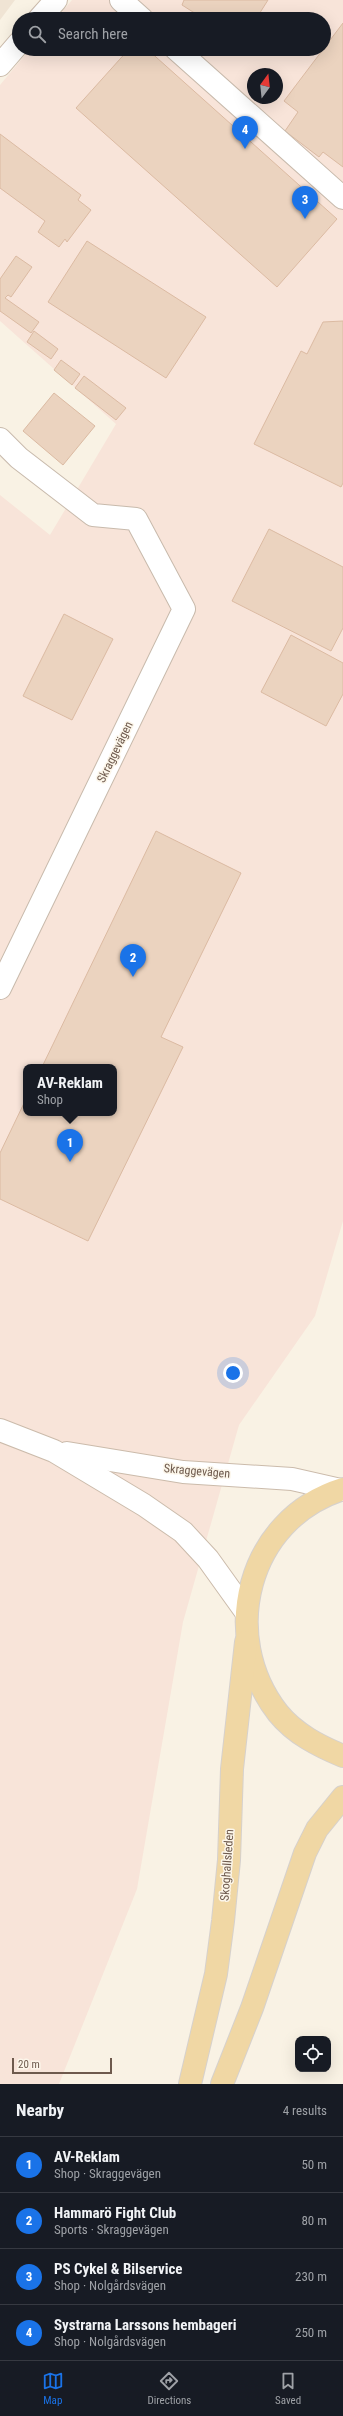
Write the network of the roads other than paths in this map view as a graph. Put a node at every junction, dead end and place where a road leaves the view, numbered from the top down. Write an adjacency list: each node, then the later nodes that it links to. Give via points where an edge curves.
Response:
1 (56, 0): 3 (street)
2 (121, 0): 4 (street)
3 (45, 12)
4 (134, 12)
5 (12, 51): 7 (street)
6 (184, 56): 8 (street)
7 (0, 65)
8 (343, 198)
9 (0, 439): 10 (street, Skraggevägen, via 19,458 93,515 136,518 184,609)
10 (0, 988)
11 (0, 1430): 12 (street, Skraggevägen)
12 (54, 1451): 13 (street, Skraggevägen, via 183,1472 292,1479); 14 (street, Skraggevägen, via 144,1505 183,1532 208,1559)
13 (342, 1489): 14 (main road, via 302,1511 274,1539 254,1574)
14 (246, 1612): 15 (main road)
15 (246, 1642): 16 (main road, via 263,1692 279,1714 303,1736 320,1747); 18 (main road, Skoghallsleden, via 232,1769 229,1860 223,1921 216,1974)
16 (343, 1756)
17 (343, 1797): 19 (main road, via 316,1829 305,1852 252,2008)
18 (190, 2084)
19 (222, 2084)

